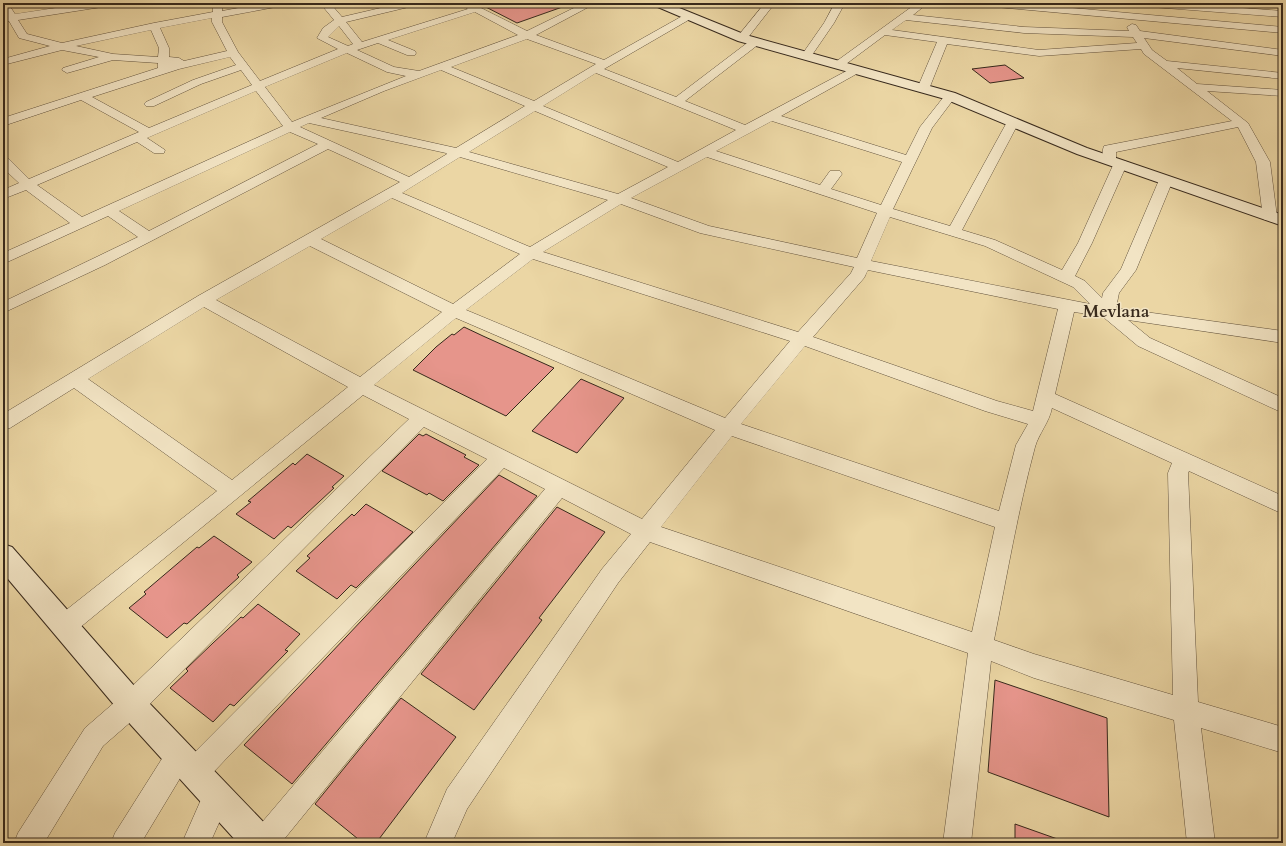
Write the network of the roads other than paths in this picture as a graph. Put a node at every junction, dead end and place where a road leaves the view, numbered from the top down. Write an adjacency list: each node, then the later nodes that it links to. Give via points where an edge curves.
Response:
1 (108, 3): 22 (street)
2 (281, 3): 16 (street)
3 (325, 3): 23 (street)
4 (414, 3): 23 (street)
5 (591, 3): 17 (street)
6 (657, 3): 19 (street)
7 (770, 3): 30 (street)
8 (840, 3): 39 (street)
9 (923, 3): 21 (street)
10 (985, 3): 20 (street)
11 (1138, 3): 14 (street); 20 (street)
12 (470, 5): 28 (street); 29 (street)
13 (565, 5): 17 (street)
14 (1212, 6): 18 (street)
15 (3, 7): 22 (street, via 6,8)
16 (218, 9): 24 (street); 38 (street, via 217,22)
17 (578, 10): 28 (street)
18 (1283, 14)
19 (689, 16): 30 (street); 47 (street)
20 (1133, 16): 25 (street); 27 (street, via 1130,25)
21 (904, 17): 26 (street); 27 (street, via 1024,30)
22 (8, 19): 32 (street, via 23,36)
23 (339, 21): 33 (street); 35 (street, via 327,30 322,38)
24 (154, 26): 32 (street); 43 (street, via 164,48)
25 (1283, 30)
26 (883, 32): 31 (street); 44 (street)
27 (1137, 34): 34 (street); 37 (street)
28 (527, 35): 46 (street); 47 (street)
29 (379, 40): 33 (street); 36 (street)
30 (748, 40): 39 (street); 58 (street)
31 (943, 40): 34 (street, via 1039,53); 54 (street)
32 (60, 46): 40 (street); 41 (street)
33 (360, 46): 35 (street)
34 (1144, 46): 42 (street)
35 (346, 50): 50 (street, via 391,70); 52 (street)
36 (411, 53)
37 (1283, 53)
38 (233, 54): 43 (street, via 196,62); 45 (street)
39 (806, 56): 44 (street)
40 (113, 57): 43 (street); 48 (street)
41 (3, 62)
42 (1164, 64): 51 (street); 53 (street)
43 (163, 65): 56 (street)
44 (838, 65): 49 (street)
45 (243, 66): 52 (street); 59 (street, via 197,82)
46 (442, 67): 50 (street); 60 (street)
47 (600, 67): 58 (street); 60 (street)
48 (67, 70)
49 (856, 70): 54 (street); 61 (street)
50 (422, 74): 62 (street)
51 (1283, 76)
52 (258, 86): 66 (street); 68 (street)
53 (1196, 87): 55 (street); 65 (street)
54 (923, 89): 57 (street)
55 (1283, 93)
56 (82, 96): 63 (street); 68 (street)
57 (950, 96): 64 (street); 73 (street, via 926,127)
58 (677, 102): 67 (street)
59 (150, 104)
60 (535, 106): 72 (street); 76 (street)
61 (771, 117): 67 (street); 73 (street)
62 (307, 119): 66 (street); 72 (street)
63 (3, 122)
64 (1013, 122): 75 (street); 89 (street)
65 (1242, 123): 75 (street, via 1109,149); 87 (street, via 1263,162)
66 (290, 127): 69 (street); 85 (street)
67 (746, 130): 71 (street)
68 (143, 136): 70 (street); 80 (street)
69 (328, 144): 79 (street); 90 (street)
70 (159, 150)
71 (705, 152): 76 (street); 81 (street)
72 (457, 154): 79 (street); 84 (street)
73 (910, 160): 86 (street)
74 (3, 161): 80 (street)
75 (1115, 162): 78 (street); 95 (street, via 1085,243)
76 (679, 167): 84 (street)
77 (835, 174): 81 (street)
78 (1166, 180): 87 (street); 100 (street, via 1128,270 1111,293)
79 (410, 182): 82 (street)
80 (28, 185): 83 (street); 88 (street)
81 (822, 191): 86 (street)
82 (392, 193): 91 (street); 92 (street)
83 (3, 196)
84 (620, 199): 92 (street); 94 (street, via 705,230)
85 (108, 210): 88 (street); 90 (street)
86 (885, 211): 89 (street); 94 (street)
87 (1277, 219)
88 (80, 223): 93 (street)
89 (954, 232): 95 (street, via 990,243)
90 (148, 237): 98 (street)
91 (310, 240): 96 (street); 99 (street)
92 (531, 253): 99 (street); 102 (street)
93 (3, 259)
94 (862, 264): 97 (street); 102 (street, via 858,275)
95 (1066, 278): 100 (street, via 1079,284)
96 (204, 300): 103 (street); 104 (street)
97 (1067, 306): 100 (street); 105 (street)
98 (3, 308)
99 (454, 311): 104 (street); 110 (street)
100 (1107, 312): 101 (street); 106 (street, via 1144,342)
101 (1283, 337)
102 (801, 339): 108 (street, via 992,406); 110 (street)
103 (75, 379): 109 (street); 114 (street)
104 (361, 386): 107 (street); 114 (street)
105 (1045, 397): 108 (street); 112 (street)
106 (1283, 406)
107 (422, 417): 111 (street); 121 (street)
108 (1040, 420): 116 (street, via 1026,445)
109 (3, 423)
110 (728, 427): 116 (street); 117 (street)
111 (501, 458): 113 (street); 124 (street)
112 (1183, 460): 115 (street); 122 (street, via 1178,473)
113 (559, 487): 117 (street); 130 (street)
114 (232, 491): 119 (street)
115 (1283, 504)
116 (1007, 522): 120 (street)
117 (645, 531): 120 (street); 131 (street, via 610,576 457,799)
118 (3, 555): 119 (street)
119 (64, 626): 121 (street)
120 (981, 646): 122 (street, via 1034,666); 132 (street)
121 (132, 704): 124 (street); 126 (street, via 94,737)
122 (1186, 712): 123 (street); 133 (street)
123 (1283, 740)
124 (186, 764): 125 (street); 127 (street)
125 (217, 796): 128 (street); 129 (street)
126 (28, 843)
127 (125, 843)
128 (196, 843)
129 (260, 843)
130 (263, 843)
131 (438, 843)
132 (957, 843)
133 (1201, 843)

